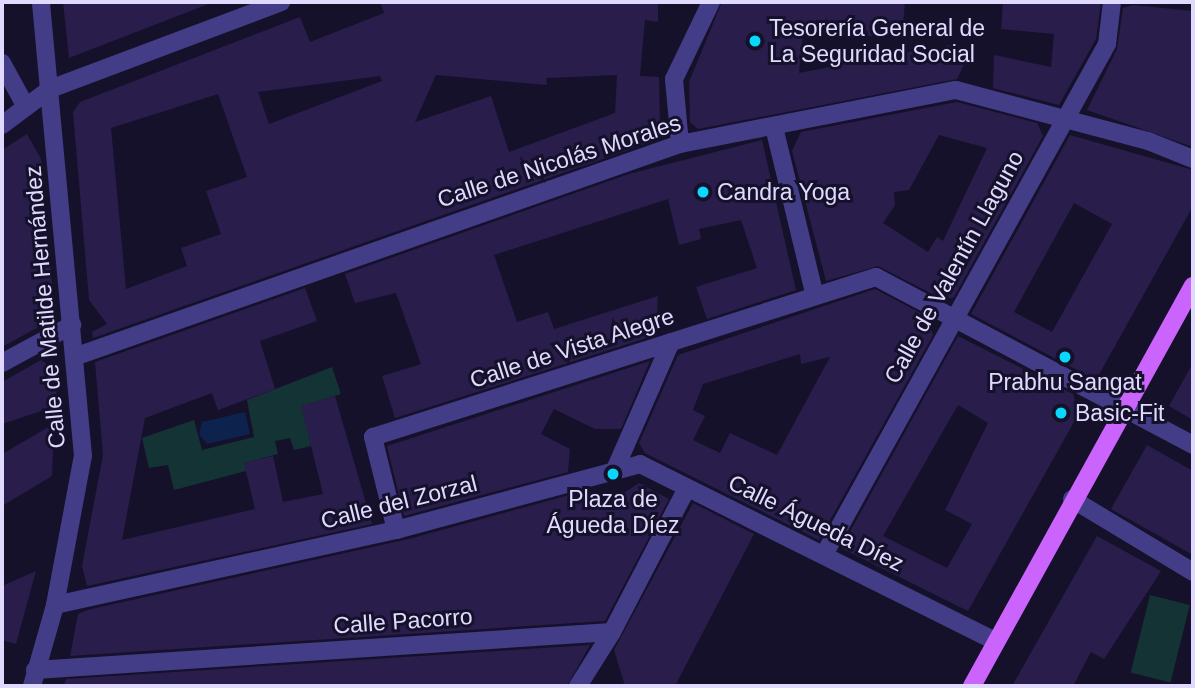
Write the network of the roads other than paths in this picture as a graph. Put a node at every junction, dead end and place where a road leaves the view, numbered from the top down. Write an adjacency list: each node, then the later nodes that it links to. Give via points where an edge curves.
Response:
1 (41, 2): 6 (street, Calle de Matilde Hernández)
2 (281, 2): 6 (street)
3 (710, 2): 11 (street, via 674,79)
4 (1112, 2): 8 (street, Calle de Valentín Llaguno, via 1107,44)
5 (2, 63): 7 (street)
6 (50, 89): 7 (street); 16 (street, Calle de Matilde Hernández)
7 (26, 107): 9 (street)
8 (1062, 121): 10 (street, Calle de Nicolás Morales, via 956,90); 12 (street, Calle de Nicolás Morales, via 1149,141); 15 (street, Calle de Valentín Llaguno)
9 (2, 125)
10 (774, 127): 11 (street, Calle de Nicolás Morales); 14 (street)
11 (680, 144): 18 (street, Calle de Nicolás Morales)
12 (1193, 159)
13 (1193, 286): 20 (main road)
14 (816, 296): 15 (street, Calle de Vista Alegre, via 876,277); 17 (street, Calle de Vista Alegre)
15 (954, 319): 20 (street); 26 (street, Calle de Valentín Llaguno)
16 (72, 325): 18 (street, Calle de Matilde Hernández); 19 (street)
17 (671, 342): 22 (street); 25 (street, Calle de Vista Alegre, via 373,437)
18 (74, 357): 28 (street, Calle de Matilde Hernández, via 83,456)
19 (2, 363)
20 (1123, 410): 21 (street); 24 (main road)
21 (1193, 444)
22 (613, 474): 23 (street, Calle Águeda Díez, via 640,464); 25 (street, Calle del Zorzal)
23 (687, 488): 26 (street, Calle Águeda Díez); 29 (street)
24 (1072, 499): 27 (street); 30 (main road)
25 (396, 530): 28 (street, Calle del Zorzal)
26 (825, 553): 30 (street, Calle Águeda Díez)
27 (1193, 572)
28 (55, 605): 31 (street, Calle de Matilde Hernández)
29 (612, 632): 31 (street, Calle Pacorro); 32 (street)
30 (995, 642): 33 (main road)
31 (33, 678)
32 (578, 686)
33 (972, 686)

